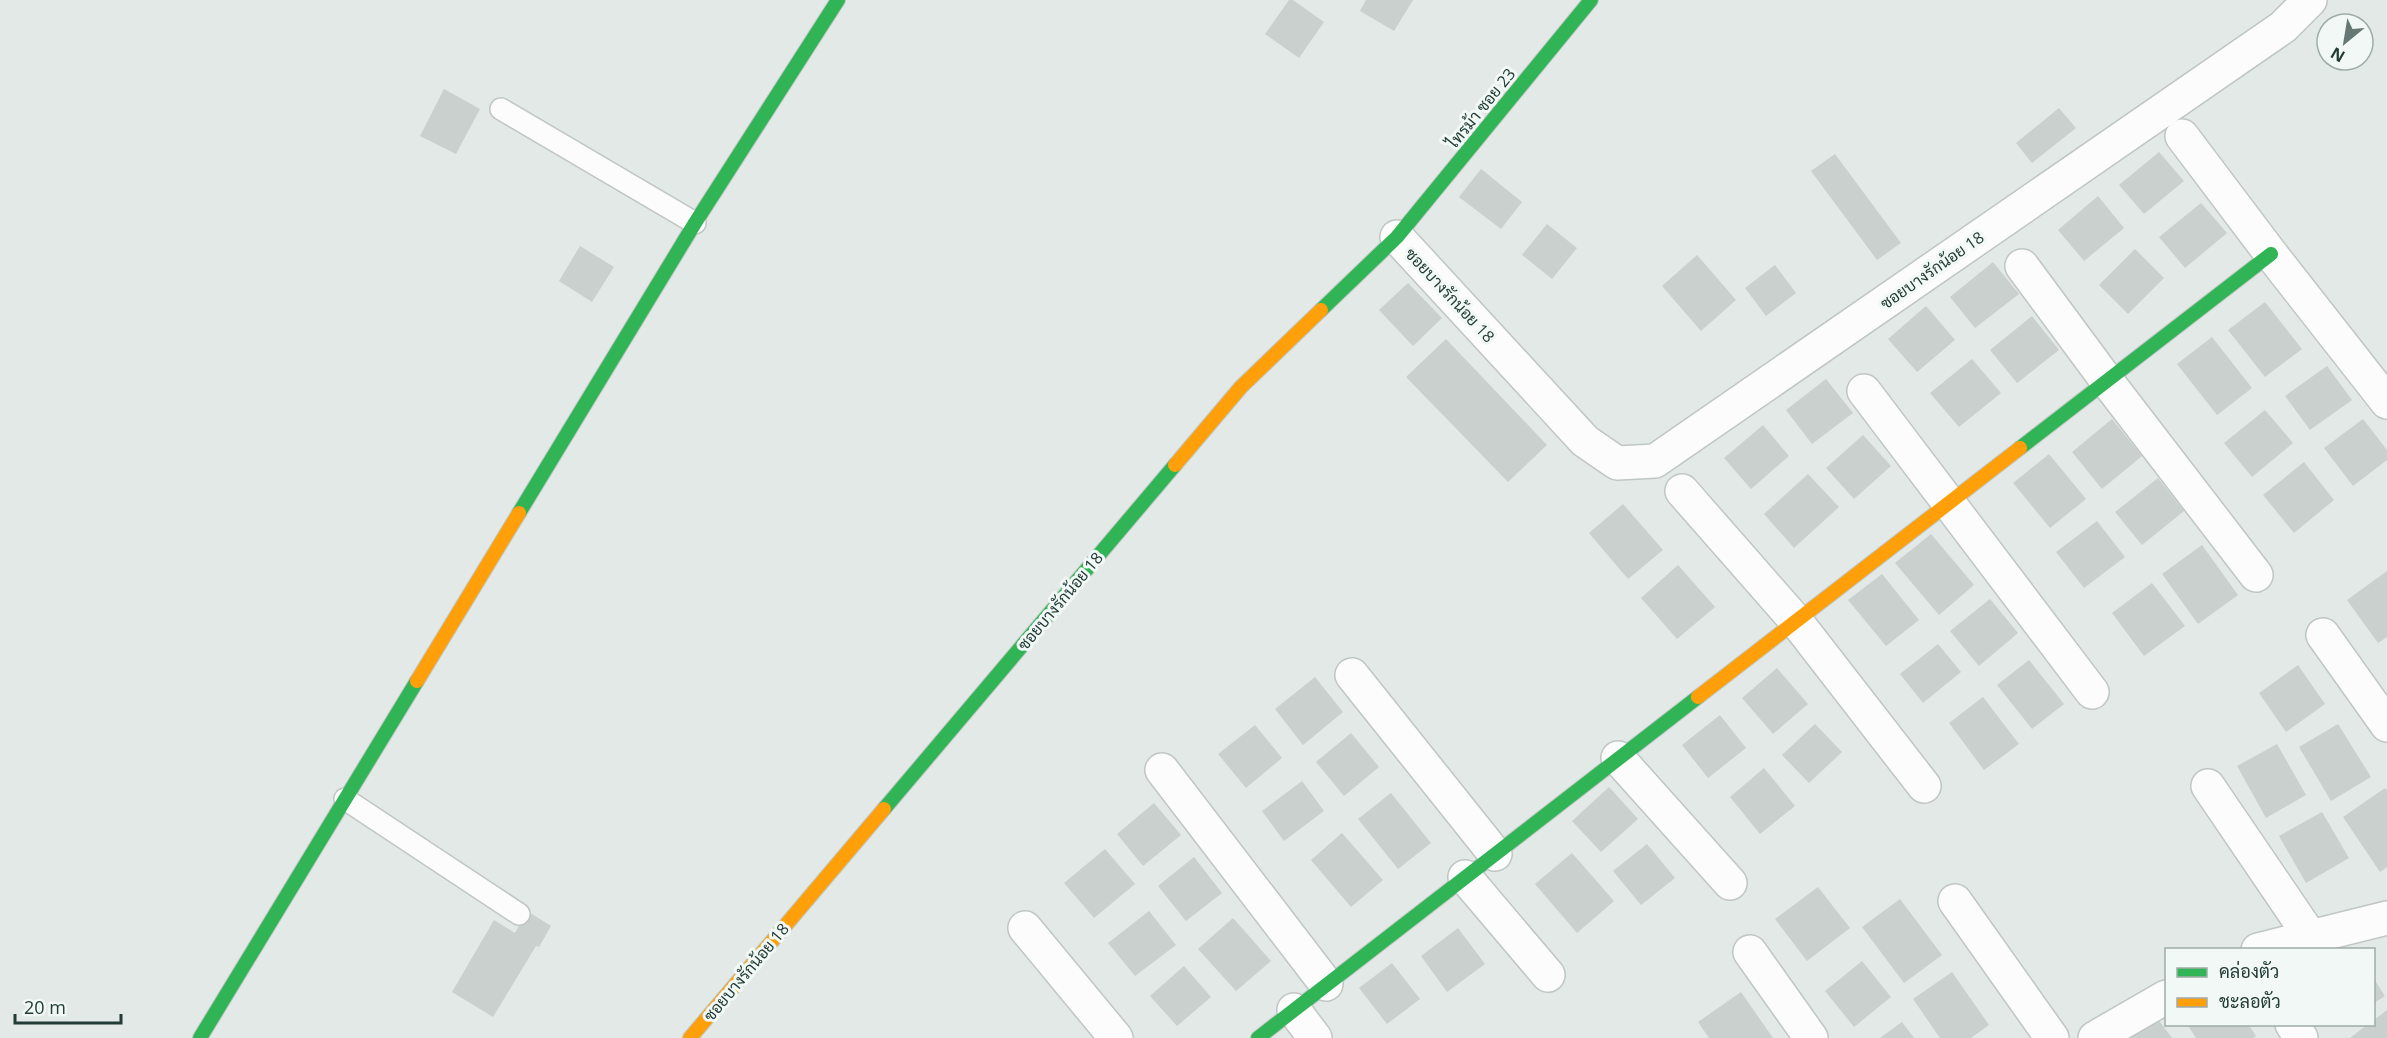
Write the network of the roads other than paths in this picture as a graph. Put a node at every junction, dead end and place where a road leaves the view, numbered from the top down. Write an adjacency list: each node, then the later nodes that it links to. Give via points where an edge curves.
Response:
1 (837, 0): 6 (street)
2 (1591, 0): 7 (street, ไทรม้า ซอย 23)
3 (2310, 0): 7 (street, ซอยบางรักน้อย 18, via 2273,33 1655,461 1617,463 1585,441)
4 (501, 109): 6 (lane)
5 (2182, 136): 8 (street)
6 (695, 223): 25 (street)
7 (1397, 237): 41 (street, ซอยบางรักน้อย 18, via 1241,387)
8 (2271, 255): 10 (street); 12 (street)
9 (2022, 266): 10 (street)
10 (2107, 381): 14 (street); 15 (street)
11 (1864, 391): 14 (street)
12 (2387, 402)
13 (1682, 491): 16 (street)
14 (1948, 504): 16 (street); 19 (street)
15 (2256, 575)
16 (1796, 621): 21 (street); 23 (street)
17 (2323, 635): 20 (street)
18 (1352, 675): 26 (street)
19 (2092, 692)
20 (2387, 725)
21 (1618, 758): 26 (street); 28 (street)
22 (1162, 770): 37 (street)
23 (1924, 786)
24 (2208, 786): 33 (street)
25 (345, 799): 30 (lane); 40 (street)
26 (1495, 854): 27 (street)
27 (1465, 877): 36 (street); 37 (street)
28 (1730, 883)
29 (1955, 902): 46 (street)
30 (519, 914)
31 (2387, 918): 33 (street)
32 (1024, 928): 42 (street)
33 (2310, 936): 34 (street)
34 (2265, 948)
35 (1750, 952): 45 (street)
36 (1548, 975)
37 (1326, 984): 39 (street)
38 (2165, 998): 47 (street)
39 (1293, 1010): 43 (street); 44 (street)
40 (200, 1038)
41 (690, 1038)
42 (1116, 1038)
43 (1258, 1038)
44 (1315, 1038)
45 (1811, 1038)
46 (2052, 1038)
47 (2096, 1038)

